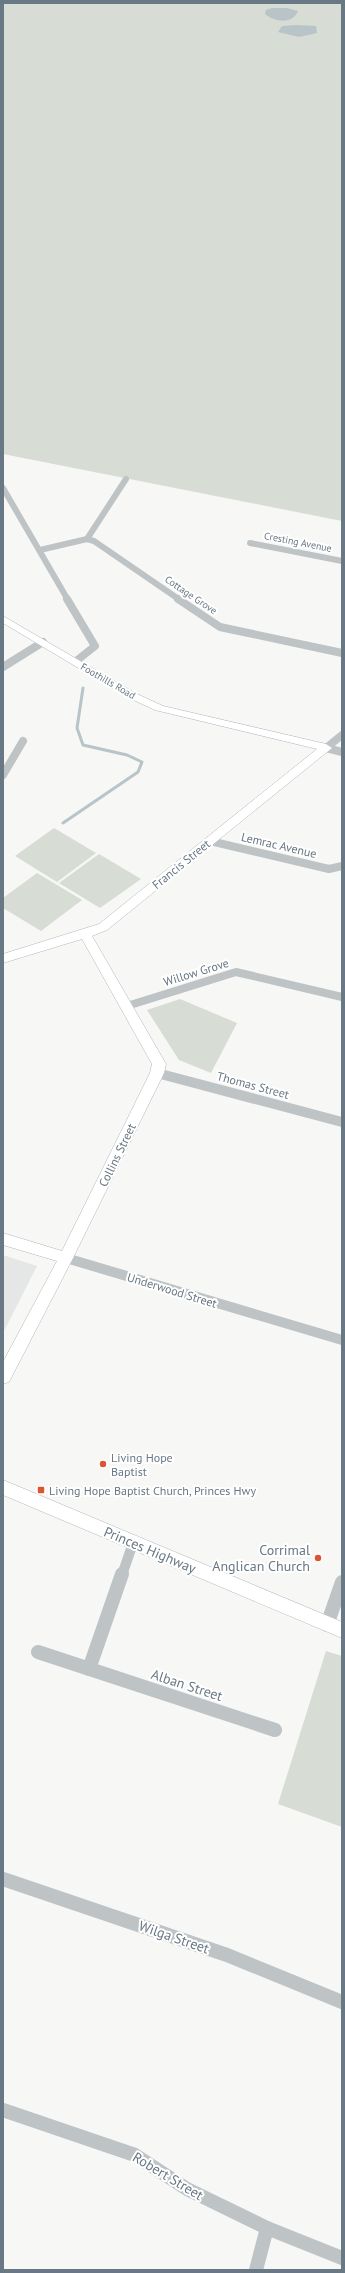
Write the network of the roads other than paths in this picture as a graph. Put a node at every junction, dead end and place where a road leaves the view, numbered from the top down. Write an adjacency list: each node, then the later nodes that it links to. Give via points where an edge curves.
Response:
1 (126, 479): 3 (street)
2 (3, 488): 5 (street, Foothills Road)
3 (87, 539): 5 (street); 9 (street, Cottage Grove, via 94,540 220,627)
4 (250, 542): 6 (street, Cresting Avenue)
5 (40, 550): 10 (street, Foothills Road, via 94,646)
6 (342, 561)
7 (3, 619): 8 (street)
8 (43, 642): 10 (street); 11 (street)
9 (342, 653)
10 (76, 662): 14 (street, Foothills Road, via 131,696 159,708)
11 (3, 666)
12 (342, 735): 14 (street, Francis Street)
13 (23, 741): 16 (street)
14 (326, 748): 15 (street, Foothills Road); 17 (street, Francis Street)
15 (342, 752)
16 (3, 775)
17 (210, 841): 18 (street, Lemrac Avenue, via 329,869); 19 (street, Francis Street, via 103,926)
18 (342, 866)
19 (85, 934): 20 (street, Francis Street); 22 (street)
20 (3, 959)
21 (342, 997): 22 (street, Willow Grove, via 236,972)
22 (127, 1006): 23 (street, via 159,1064)
23 (158, 1072): 24 (street, Thomas Street); 26 (street, Collins Street)
24 (342, 1122)
25 (3, 1239): 26 (street, Underwood Street)
26 (66, 1258): 27 (street, Underwood Street); 28 (street, Collins Street)
27 (342, 1340)
28 (3, 1377)
29 (3, 1488): 30 (street, Princes Highway)
30 (133, 1543): 32 (street, Princes Highway); 34 (street)
31 (342, 1582): 32 (street)
32 (335, 1628)
33 (38, 1652): 34 (street, Alban Street)
34 (90, 1669): 35 (street, Alban Street)
35 (275, 1730)
36 (3, 1879): 37 (street, Wilga Street, via 227,1955)
37 (342, 2002)
38 (3, 2110): 39 (street, Robert Street, via 135,2155 187,2189)
39 (267, 2228): 40 (street, Robert Street); 41 (street)
40 (342, 2258)
41 (256, 2270)

